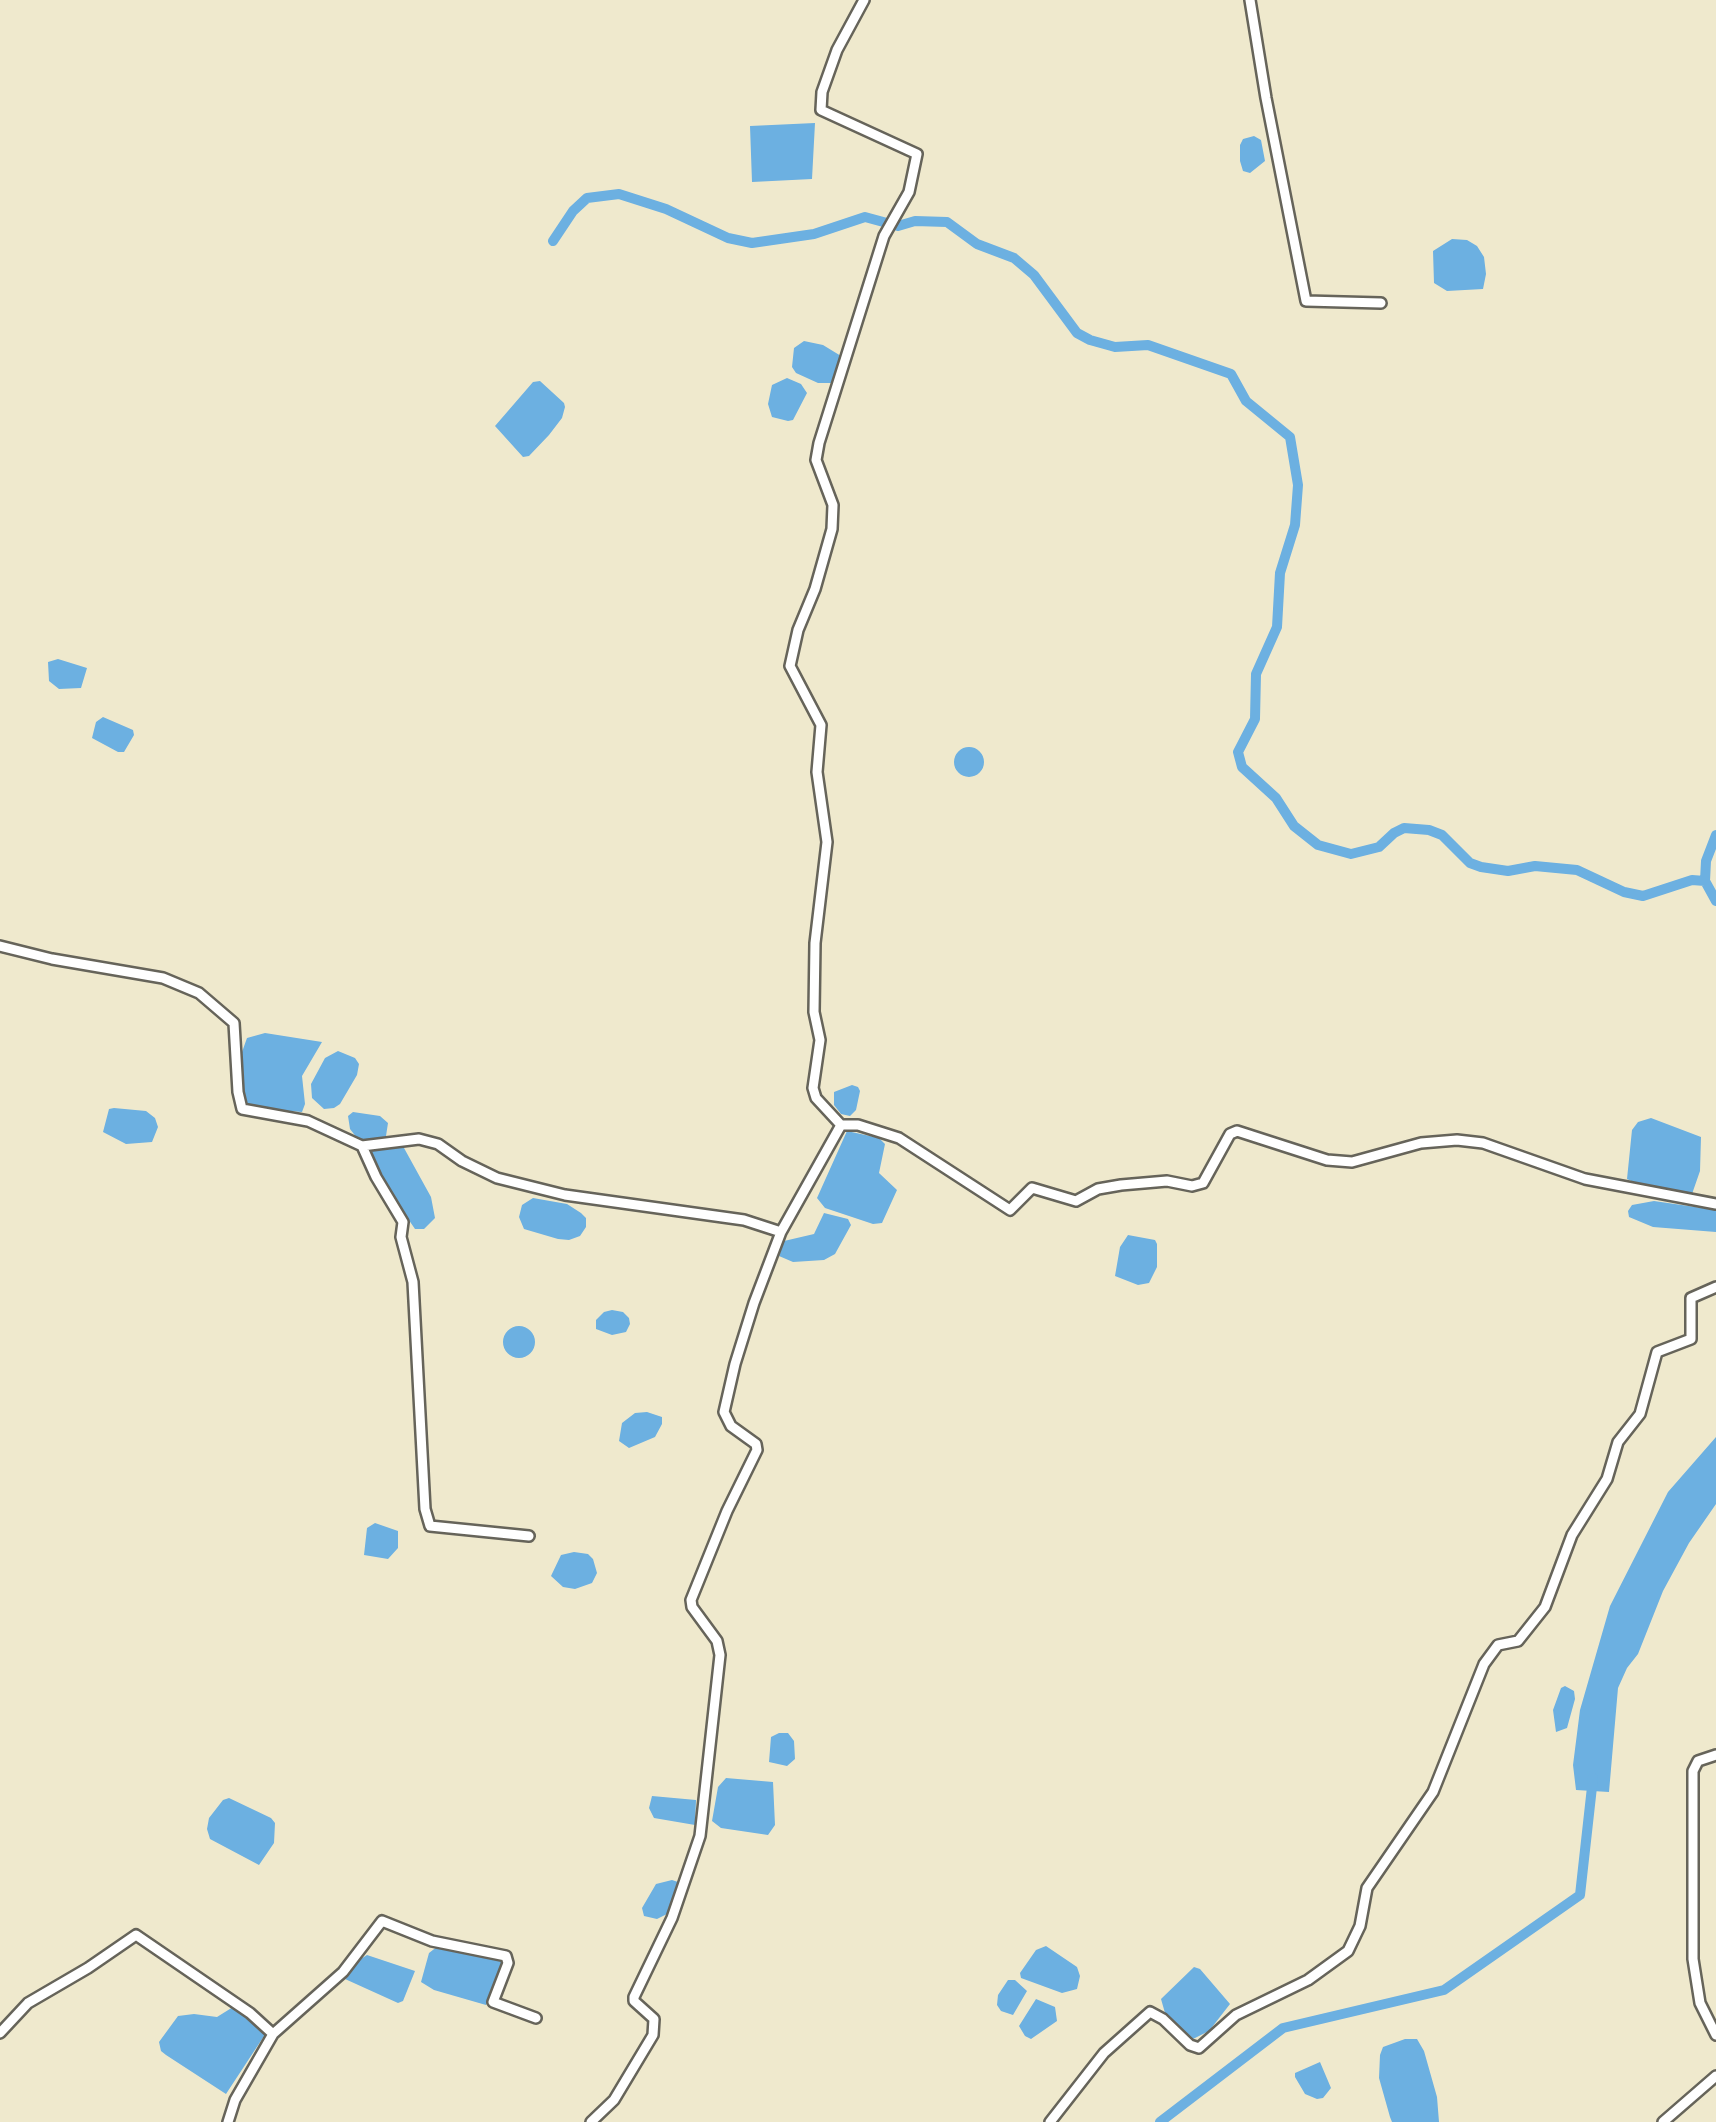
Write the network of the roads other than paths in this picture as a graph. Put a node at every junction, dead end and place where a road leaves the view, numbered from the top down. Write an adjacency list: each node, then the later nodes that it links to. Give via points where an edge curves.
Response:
1 (864, 0): 5 (street, via 837,50 821,110 916,154 909,192 884,236 820,443 816,460 833,505 832,529 790,666 820,725 817,772 827,842 813,984 820,1040 814,1088)
2 (1250, 0): 3 (street, via 1306,301)
3 (1381, 303)
4 (0, 946): 6 (street, via 163,978 198,993 234,1024 242,1109 308,1122)
5 (841, 1125): 7 (street, via 899,1138 1010,1210 1032,1188 1076,1201 1105,1187 1203,1183 1237,1131 1352,1162 1421,1143 1483,1143 1585,1179); 8 (street)
6 (362, 1146): 8 (street, via 418,1139 497,1178); 10 (street, via 403,1222 414,1282 430,1526)
7 (1716, 1204)
8 (782, 1232): 18 (street, via 724,1412 758,1450 691,1600 720,1655 700,1836 672,1918 634,1997 654,2019 653,2035 614,2100)
9 (1716, 1287): 19 (street, via 1691,1298 1691,1339 1657,1352 1640,1414 1618,1442 1545,1607 1518,1641 1498,1645 1484,1664 1433,1792 1367,1888 1348,1952 1236,2015 1199,2048 1150,2012 1104,2053)
10 (529, 1536)
11 (1716, 1755): 15 (street, via 1698,1760 1692,1771 1694,1959 1700,2003)
12 (536, 2018): 14 (street, via 493,2002 506,1956 432,1941 382,1921 344,1972)
13 (0, 2034): 14 (street, via 28,2002 136,1935)
14 (274, 2034): 17 (street)
15 (1716, 2035)
16 (1716, 2076): 20 (street)
17 (228, 2122)
18 (591, 2122)
19 (1050, 2122)
20 (1664, 2122)

